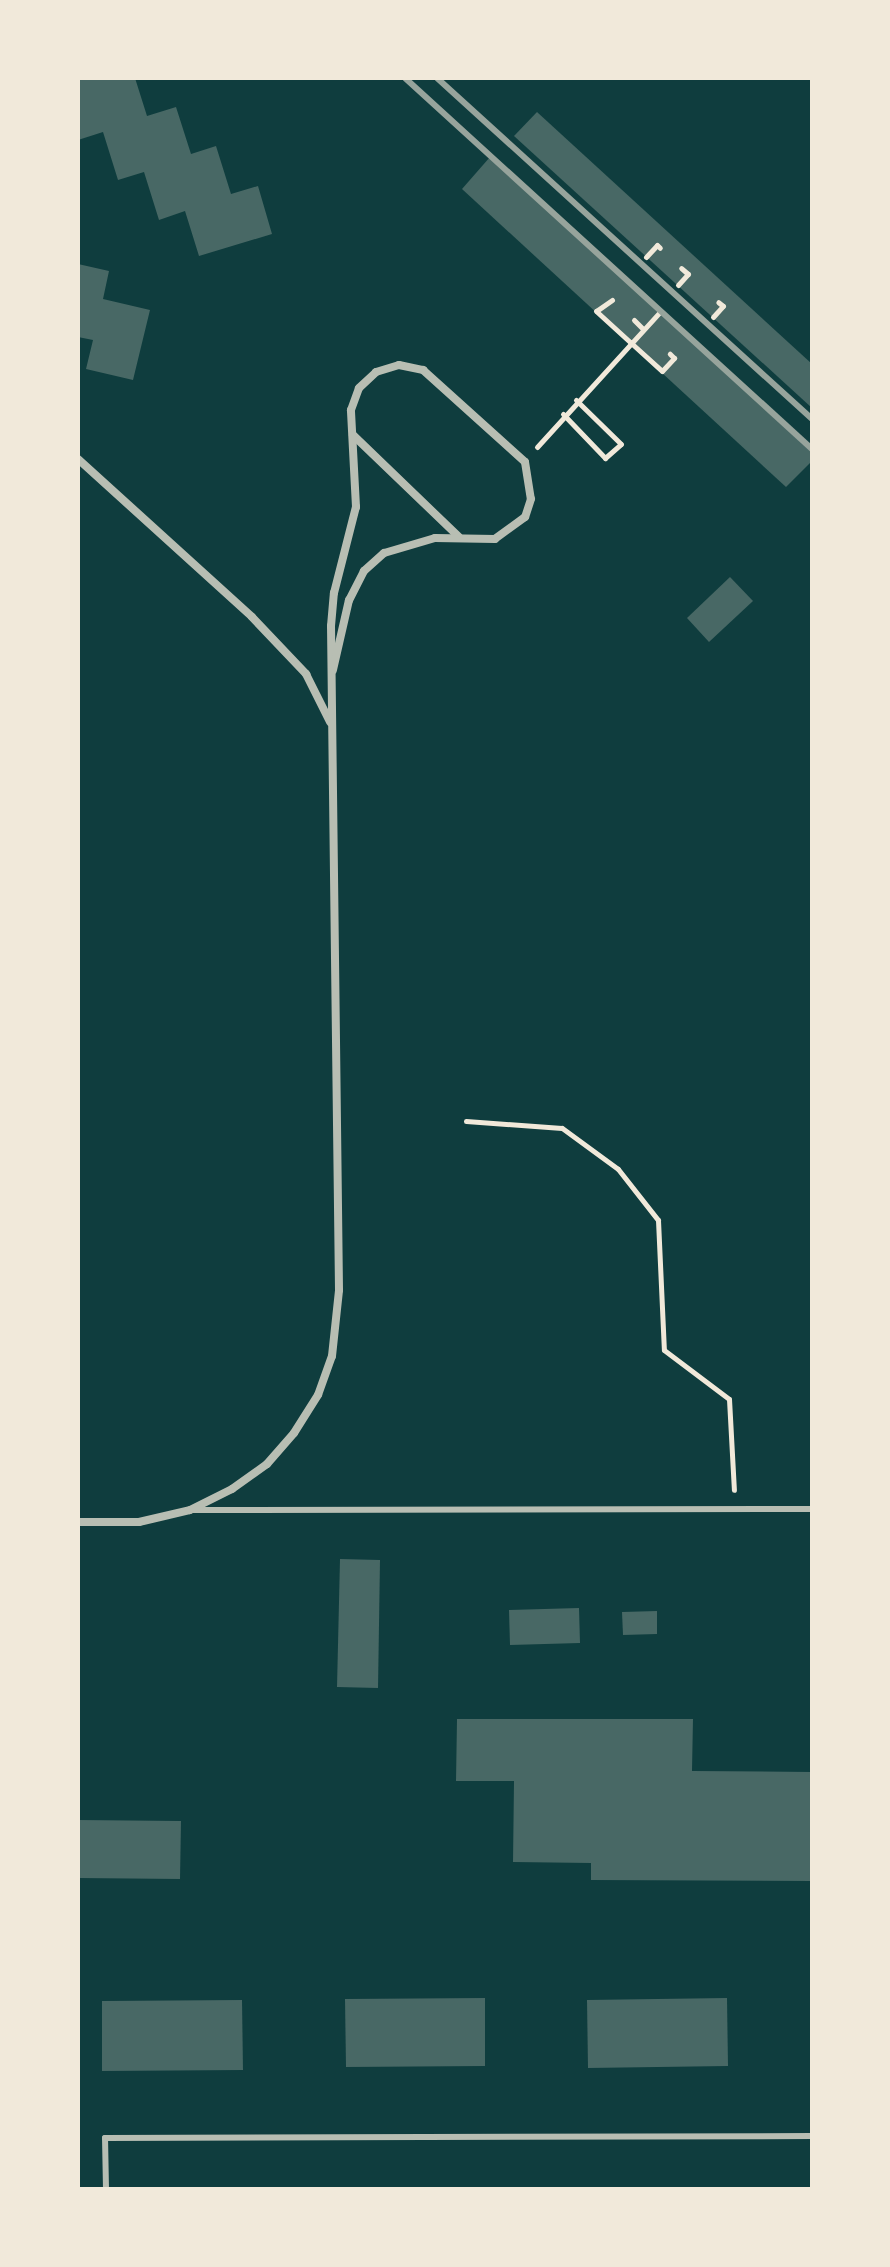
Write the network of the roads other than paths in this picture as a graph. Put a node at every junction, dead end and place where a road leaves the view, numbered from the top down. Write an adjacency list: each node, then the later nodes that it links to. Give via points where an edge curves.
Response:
1 (352, 434): 3 (street); 3 (street, via 351,410 359,388 376,372 399,365 423,370 525,462 531,499 525,517 495,539); 4 (street, via 356,507 334,593)
2 (78, 459): 5 (street, via 252,617 306,674)
3 (459, 537): 4 (street, via 407,543 384,553 364,571 349,600)
4 (333, 670): 5 (street)
5 (333, 726): 7 (street, via 335,1341 318,1395 294,1433 267,1464)
6 (812, 1509): 7 (lane)
7 (190, 1510): 8 (street, via 139,1522)
8 (78, 1522)
9 (812, 2136): 10 (lane, via 105,2138)
10 (106, 2189)

